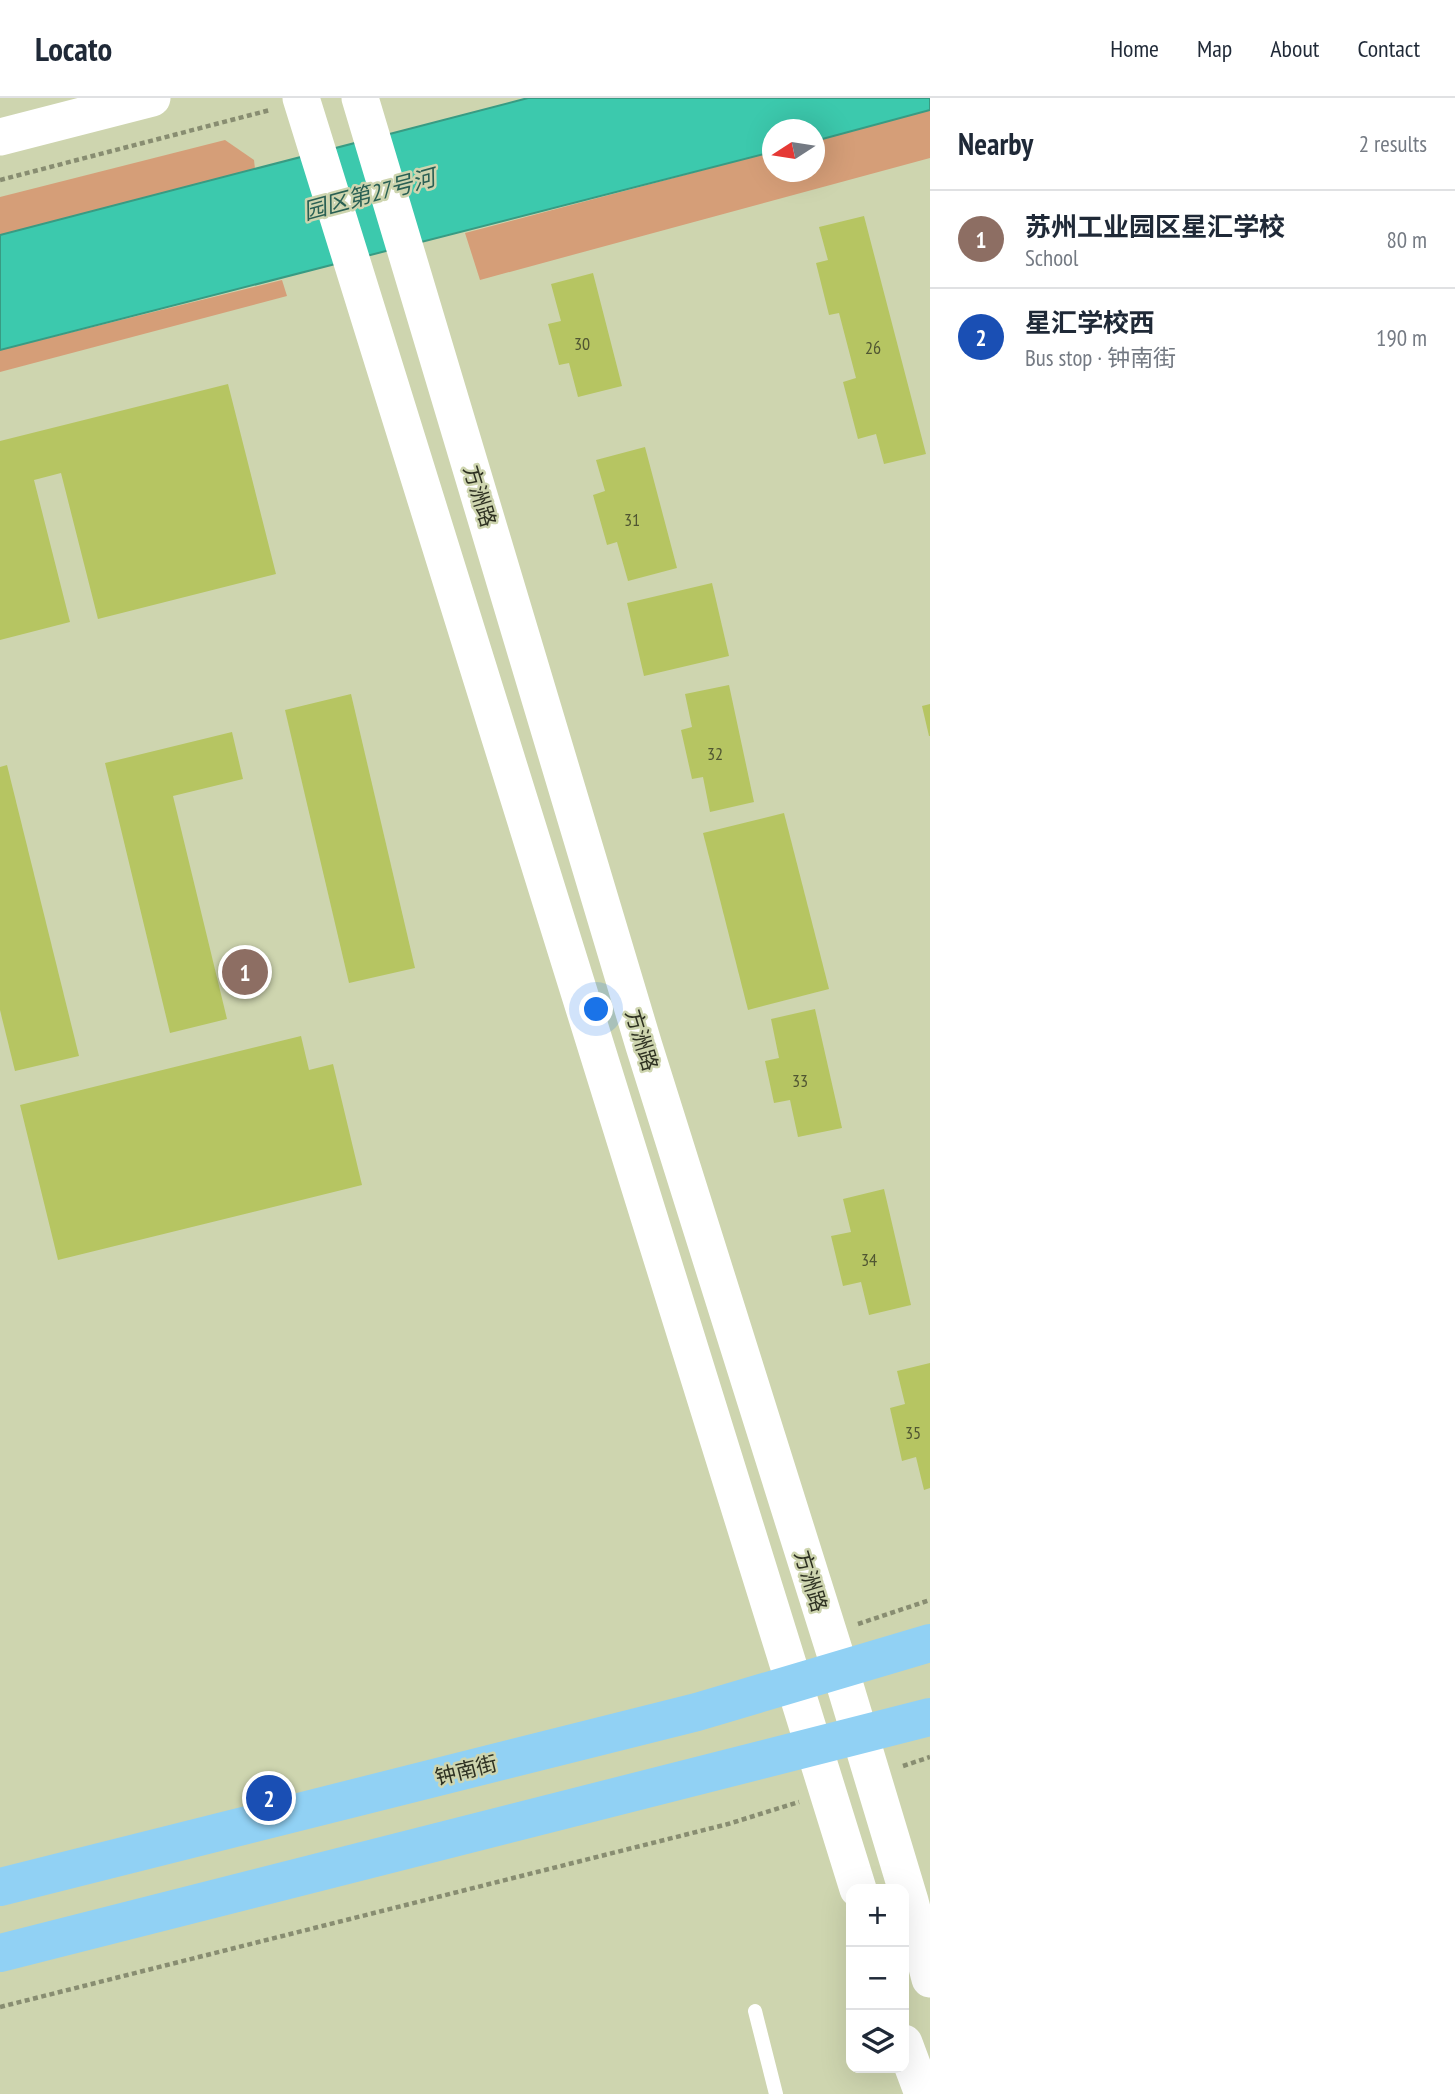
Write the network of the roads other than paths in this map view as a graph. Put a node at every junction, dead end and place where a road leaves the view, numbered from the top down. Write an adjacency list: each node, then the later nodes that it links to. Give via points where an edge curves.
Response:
1 (152, 98): 4 (main road)
2 (363, 107): 6 (main road, 方洲路, via 644,1046)
3 (304, 111): 7 (main road)
4 (0, 137)
5 (930, 1643): 6 (main road, 钟南街)
6 (839, 1668): 7 (main road, 钟南街); 9 (main road, 方洲路)
7 (796, 1681): 10 (main road); 12 (main road, 钟南街, via 697,1712)
8 (930, 1717): 9 (main road)
9 (857, 1736): 10 (main road); 14 (main road, 方洲路)
10 (816, 1747): 11 (main road); 13 (main road)
11 (857, 1884)
12 (0, 1887)
13 (0, 1953)
14 (930, 1979)
15 (755, 2011): 17 (lane)
16 (909, 2056): 18 (main road)
17 (776, 2094)
18 (923, 2094)

